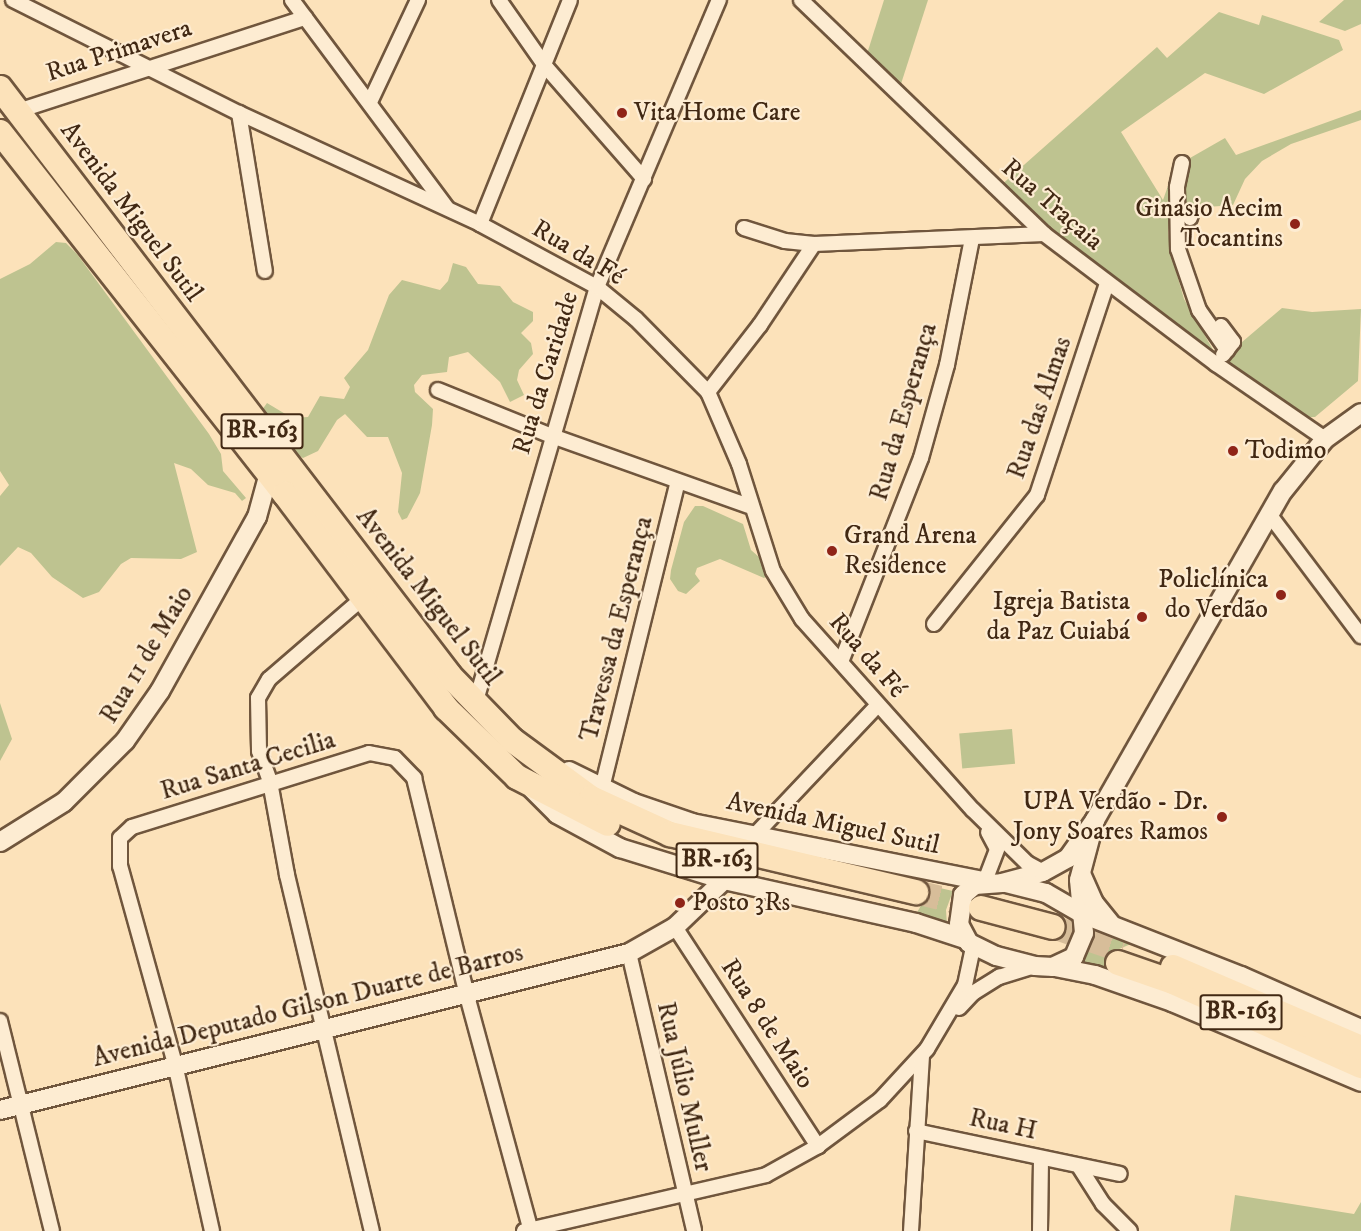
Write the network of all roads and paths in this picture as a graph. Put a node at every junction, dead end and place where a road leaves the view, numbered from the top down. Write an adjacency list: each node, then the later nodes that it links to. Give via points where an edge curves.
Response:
1 (13, 0): 9 (street, Rua da Fé)
2 (292, 0): 8 (street)
3 (417, 0): 12 (street)
4 (500, 0): 10 (street)
5 (570, 0): 10 (street)
6 (718, 0): 17 (street, Rua da Caridade)
7 (801, 0): 23 (street, Rua Traçaia)
8 (305, 18): 9 (street, Rua Primavera); 12 (street)
9 (147, 66): 13 (street, Rua Primavera); 14 (street, Rua da Fé)
10 (546, 68): 17 (street); 21 (street)
11 (0, 88): 13 (highway, Avenida Miguel Sutil / BR-163)
12 (370, 102): 18 (street)
13 (18, 111): 47 (highway, Avenida Miguel Sutil / BR-163)
14 (239, 112): 18 (street, Rua da Fé); 26 (street)
15 (0, 132): 37 (highway, Avenida Miguel Sutil / BR-163)
16 (1182, 163): 19 (street)
17 (644, 179): 28 (street, Rua da Caridade)
18 (447, 209): 21 (street, Rua da Fé)
19 (1176, 211): 20 (street, via 1191,214); 30 (street, via 1178,249 1199,310)
20 (1190, 218)
21 (480, 224): 28 (street, Rua da Fé)
22 (744, 228): 25 (street, via 785,241)
23 (1044, 234): 24 (street); 27 (street, Rua Traçaia)
24 (972, 239): 25 (street); 46 (street, Rua da Esperança, via 947,365 921,458)
25 (814, 244): 33 (street, via 760,325)
26 (265, 271)
27 (1107, 283): 31 (street, Rua Traçaia); 44 (street, Rua das Almas, via 1037,495)
28 (597, 287): 33 (street, Rua da Fé, via 636,319); 35 (street, Rua da Caridade)
29 (1221, 326): 30 (street, via 1233,342)
30 (1227, 350): 31 (street)
31 (1216, 364): 36 (street, Rua Traçaia)
32 (438, 390): 35 (street)
33 (708, 392): 40 (street, Rua da Fé, via 739,464)
34 (1361, 413): 36 (street)
35 (552, 436): 38 (street); 47 (street, Rua da Caridade)
36 (1325, 439): 41 (street)
37 (269, 473): 39 (highway, Avenida Miguel Sutil / BR-163); 42 (street, Rua 11 de Maio)
38 (678, 481): 40 (street); 52 (street, Travessa da Esperança)
39 (285, 494): 42 (street, Rua 11 de Maio); 43 (highway, Avenida Miguel Sutil / BR-163)
40 (749, 506): 46 (street, Rua da Fé, via 773,571 802,619)
41 (1269, 514): 45 (street); 54 (street)
42 (257, 517): 56 (street, Rua 11 de Maio, via 160,691 125,741 64,802)
43 (364, 597): 50 (street, via 269,678 258,698 260,751); 51 (highway, Avenida Miguel Sutil / BR-163, via 446,708)
44 (934, 624)
45 (1361, 636)
46 (841, 662): 48 (street, Rua da Fé)
47 (475, 704): 49 (highway, Avenida Miguel Sutil / BR-163)
48 (878, 705): 53 (street, Rua da Fé); 55 (street)
49 (538, 762): 51 (highway, BR-163, via 599,803 670,834 915,899 668,847 606,823); 52 (street, Avenida Miguel Sutil, via 560,766)
50 (270, 782): 70 (street, Rua Santa Cecilia, via 369,753 395,758 414,778); 72 (street, via 287,875); 76 (street, Rua Santa Cecilia, via 132,827 120,838 120,866)
51 (529, 785): 59 (street, Avenida Miguel Sutil, via 543,803 586,832 620,848)
52 (602, 788): 55 (street, Avenida Miguel Sutil, via 660,813)
53 (973, 810): 58 (street, Rua da Fé, via 1027,863); 61 (street, Rua da Fé, via 997,849)
54 (1095, 820): 57 (street); 58 (street, via 1068,858)
55 (753, 837): 61 (street, Avenida Miguel Sutil)
56 (0, 842)
57 (1080, 870): 63 (street); 67 (street)
58 (1043, 872): 61 (street)
59 (703, 874): 60 (street, Avenida Miguel Sutil); 62 (street)
60 (724, 880): 62 (street, Avenida Deputado Gilson Duarte de Barros); 65 (street, Avenida Miguel Sutil, via 916,923)
61 (994, 882): 63 (street, Avenida Miguel Sutil, via 1046,893); 65 (street, via 968,889 961,900 959,924)
62 (706, 897): 64 (street, Avenida Deputado Gilson Duarte de Barros)
63 (1080, 913): 67 (street, Avenida Miguel Sutil); 69 (street, via 1084,933 1081,947 1069,961)
64 (675, 927): 68 (street, Avenida Deputado Gilson Duarte de Barros); 82 (street, Rua 8 de Maio)
65 (974, 929): 66 (highway); 69 (street, Avenida Miguel Sutil); 73 (street, via 965,985)
66 (1051, 934)
67 (1119, 947): 74 (highway, BR-163); 77 (highway, BR-163, via 1173,982)
68 (629, 953): 70 (street, Avenida Deputado Gilson Duarte de Barros); 86 (street, Rua Júlio Muller)
69 (1044, 966): 73 (street, via 999,977 973,993); 78 (street, Avenida Miguel Sutil, via 1095,975 1172,1002)
70 (466, 992): 72 (street, Avenida Deputado Gilson Duarte de Barros); 87 (street)
71 (0, 1020): 79 (street)
72 (325, 1027): 76 (street, Avenida Deputado Gilson Duarte de Barros); 90 (street)
73 (941, 1027): 75 (street)
74 (1360, 1032)
75 (922, 1056): 81 (street); 82 (street, via 880,1100)
76 (176, 1064): 79 (street, Avenida Deputado Gilson Duarte de Barros); 89 (street, Rua Santa Cecilia)
77 (1361, 1066)
78 (1361, 1082)
79 (21, 1105): 80 (street, Avenida Deputado Gilson Duarte de Barros); 88 (street)
80 (0, 1110)
81 (916, 1131): 83 (street, Rua H); 92 (street)
82 (818, 1146): 86 (street, via 766,1175)
83 (1041, 1158): 84 (street, Rua H); 93 (street)
84 (1080, 1168): 85 (street, Rua H); 94 (street, via 1103,1204)
85 (1120, 1174)
86 (685, 1194): 87 (street); 91 (street, Rua Júlio Muller)
87 (529, 1230)
88 (52, 1231)
89 (212, 1231)
90 (372, 1231)
91 (694, 1231)
92 (911, 1231)
93 (1040, 1231)
94 (1130, 1231)

